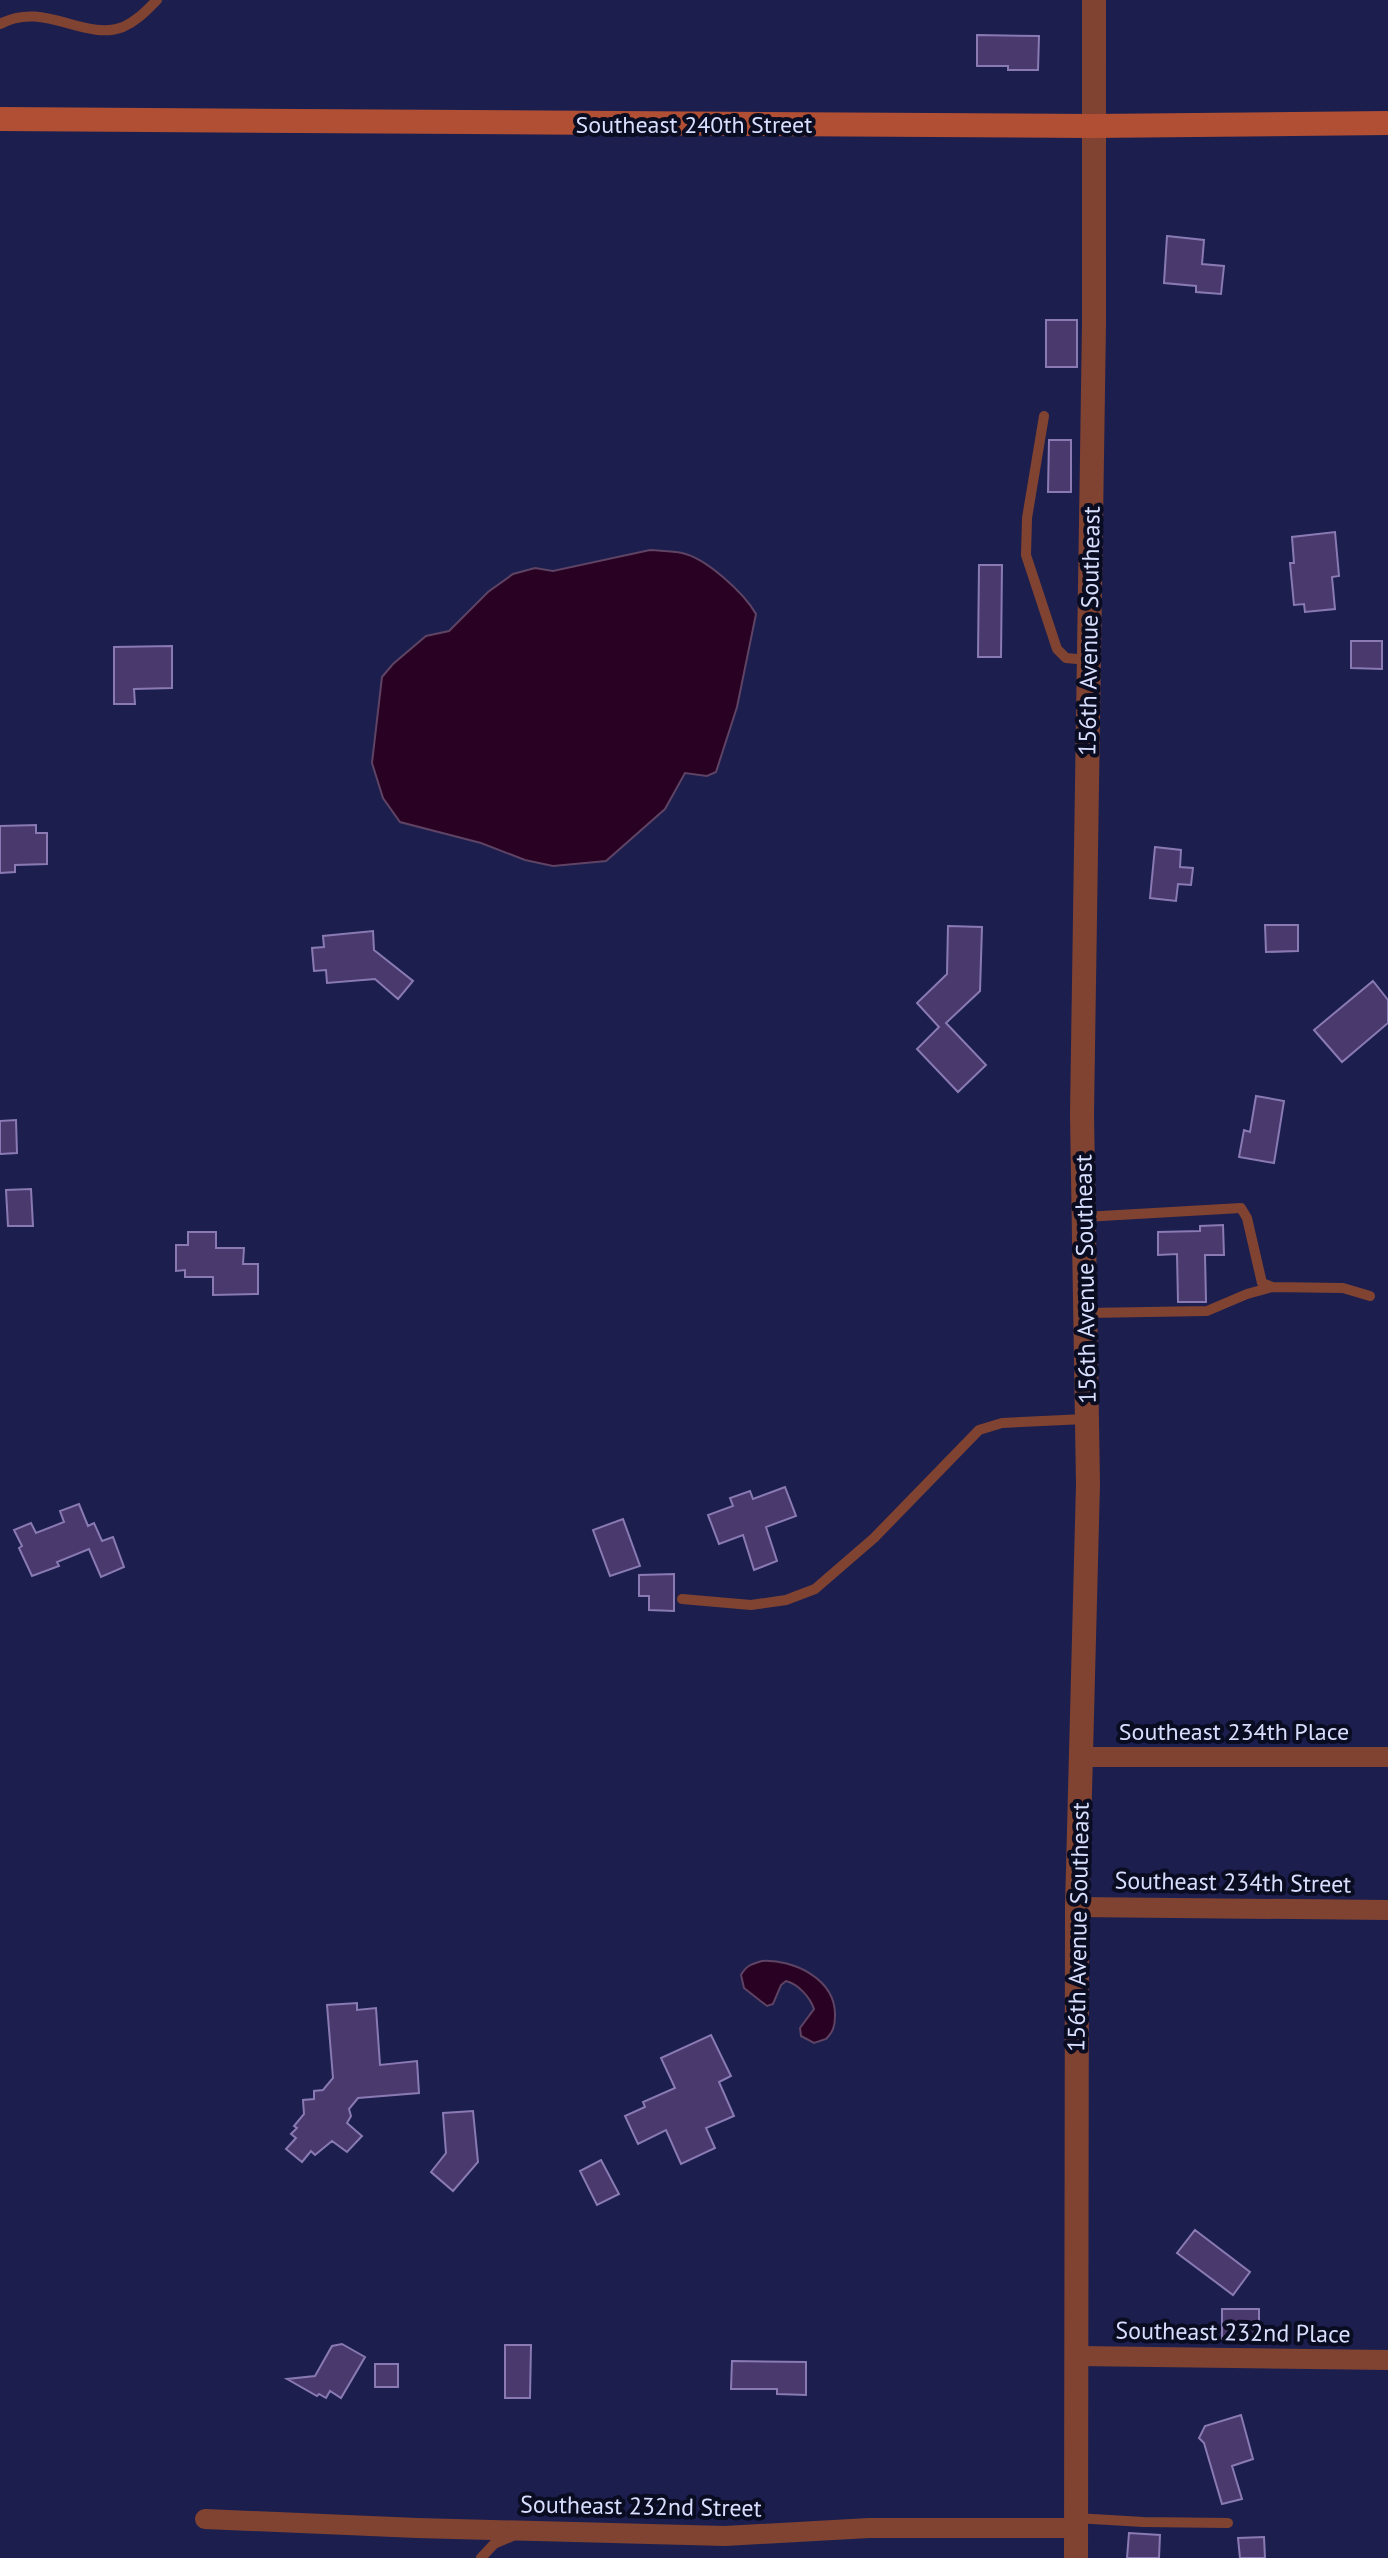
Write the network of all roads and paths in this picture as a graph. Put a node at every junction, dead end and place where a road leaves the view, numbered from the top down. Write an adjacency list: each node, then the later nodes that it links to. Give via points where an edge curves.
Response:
1 (157, 0): 3 (lane, via 121,28 28,14)
2 (1094, 0): 6 (street, 156th Avenue Southeast)
3 (0, 24)
4 (0, 119): 6 (main road, Southeast 240th Street)
5 (1388, 123): 6 (main road, Southeast 240th Street)
6 (1092, 126): 8 (street, 156th Avenue Southeast)
7 (1044, 416): 8 (lane, via 1026,555 1057,649 1066,658)
8 (1088, 660): 9 (street, 156th Avenue Southeast)
9 (1084, 1217): 10 (lane, via 1241,1208 1262,1283); 12 (street, 156th Avenue Southeast)
10 (1272, 1287): 11 (lane, via 1343,1288); 12 (lane, via 1207,1311)
11 (1370, 1296)
12 (1086, 1313): 13 (street, 156th Avenue Southeast)
13 (1087, 1419): 14 (lane, via 990,1424 979,1430 874,1538 815,1589 751,1605); 15 (street, 156th Avenue Southeast)
14 (682, 1599)
15 (1080, 1757): 16 (street, Southeast 234th Place); 17 (street, 156th Avenue Southeast)
16 (1388, 1757)
17 (1077, 1907): 18 (street, Southeast 234th Street); 19 (street, 156th Avenue Southeast)
18 (1388, 1910)
19 (1077, 2356): 20 (street, Southeast 232nd Place); 22 (street, 156th Avenue Southeast)
20 (1388, 2360)
21 (205, 2519): 24 (street, Southeast 232nd Street)
22 (1076, 2523): 23 (lane); 24 (street, Southeast 232nd Street, via 725,2536); 26 (street, 156th Avenue Southeast)
23 (1228, 2523)
24 (524, 2531): 25 (lane, via 494,2544)
25 (481, 2558)
26 (1076, 2558)

